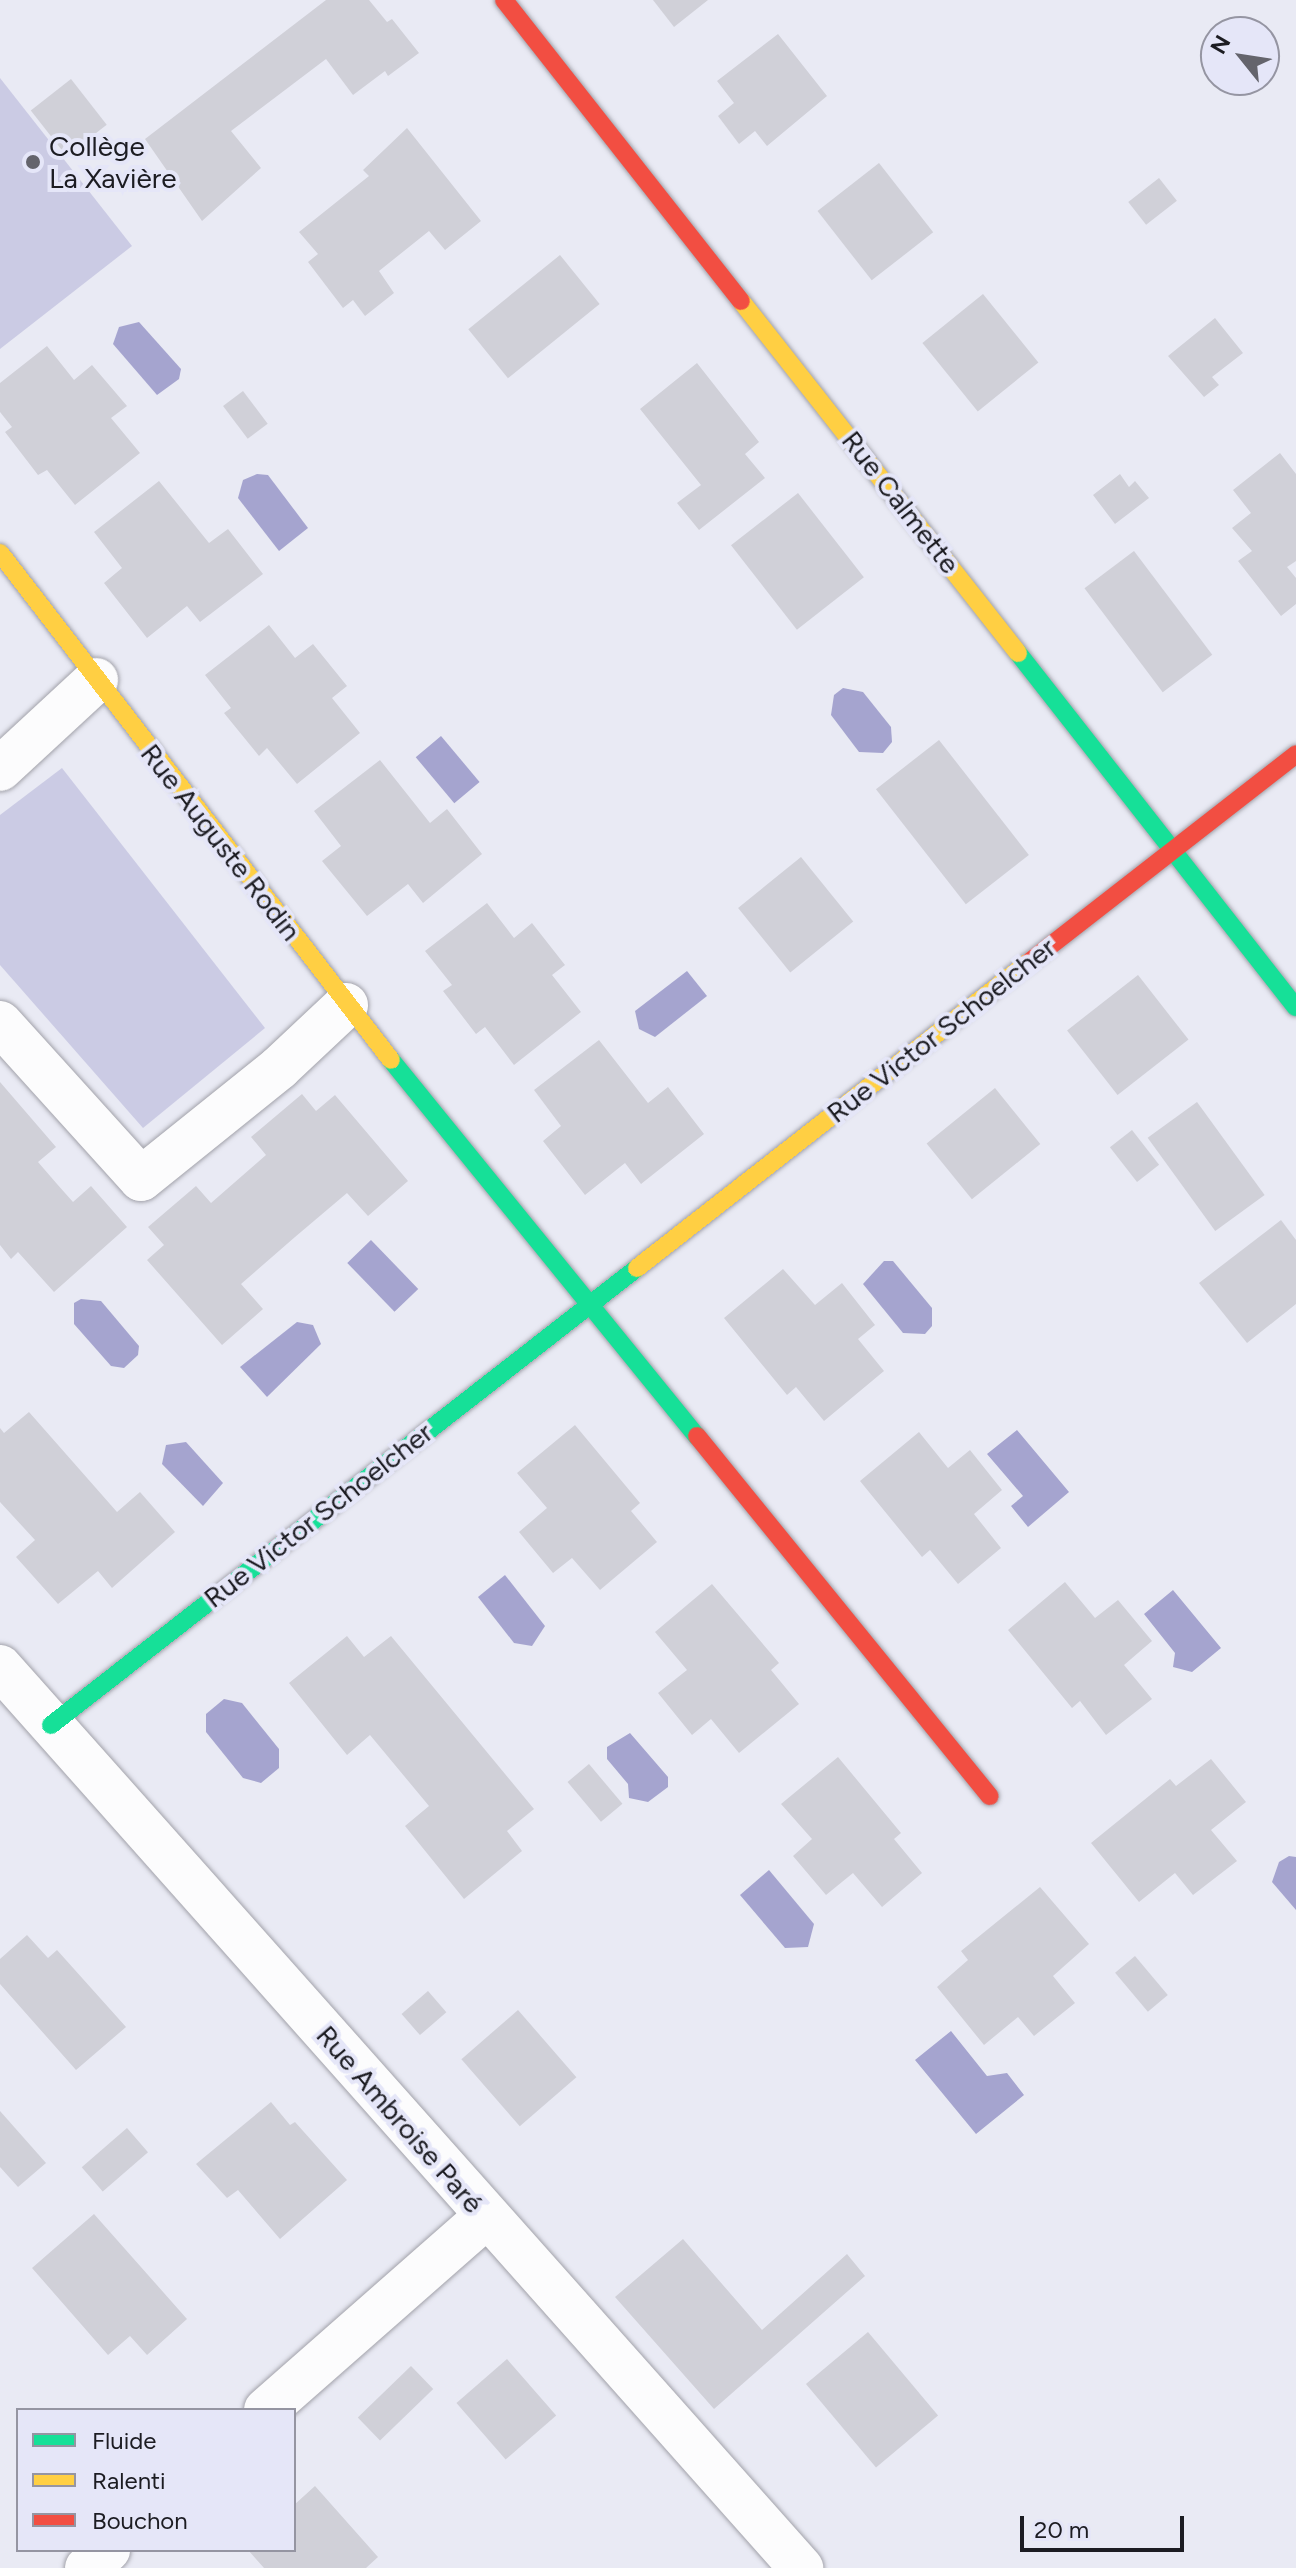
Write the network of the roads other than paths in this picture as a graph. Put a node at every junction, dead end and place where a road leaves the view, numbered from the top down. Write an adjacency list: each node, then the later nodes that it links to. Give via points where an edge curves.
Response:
1 (504, 0): 6 (street, Rue Calmette)
2 (0, 553): 3 (street, Rue Auguste Rodin)
3 (96, 680): 5 (street); 7 (street, Rue Auguste Rodin)
4 (1296, 754): 6 (street, Rue Victor Schoelcher)
5 (0, 769)
6 (1175, 848): 8 (street, Rue Calmette); 10 (street, Rue Victor Schoelcher)
7 (346, 1005): 9 (street, via 279,1068 141,1179); 10 (street, Rue Auguste Rodin)
8 (1296, 1007)
9 (0, 1023)
10 (585, 1305): 12 (street, Rue Victor Schoelcher); 13 (street)
11 (0, 1667): 12 (street, Rue Ambroise Paré)
12 (51, 1725): 14 (street, Rue Ambroise Paré)
13 (990, 1796)
14 (486, 2217): 15 (street); 18 (street, Rue Ambroise Paré)
15 (268, 2408)
16 (106, 2552): 17 (street)
17 (87, 2568)
18 (801, 2568)

